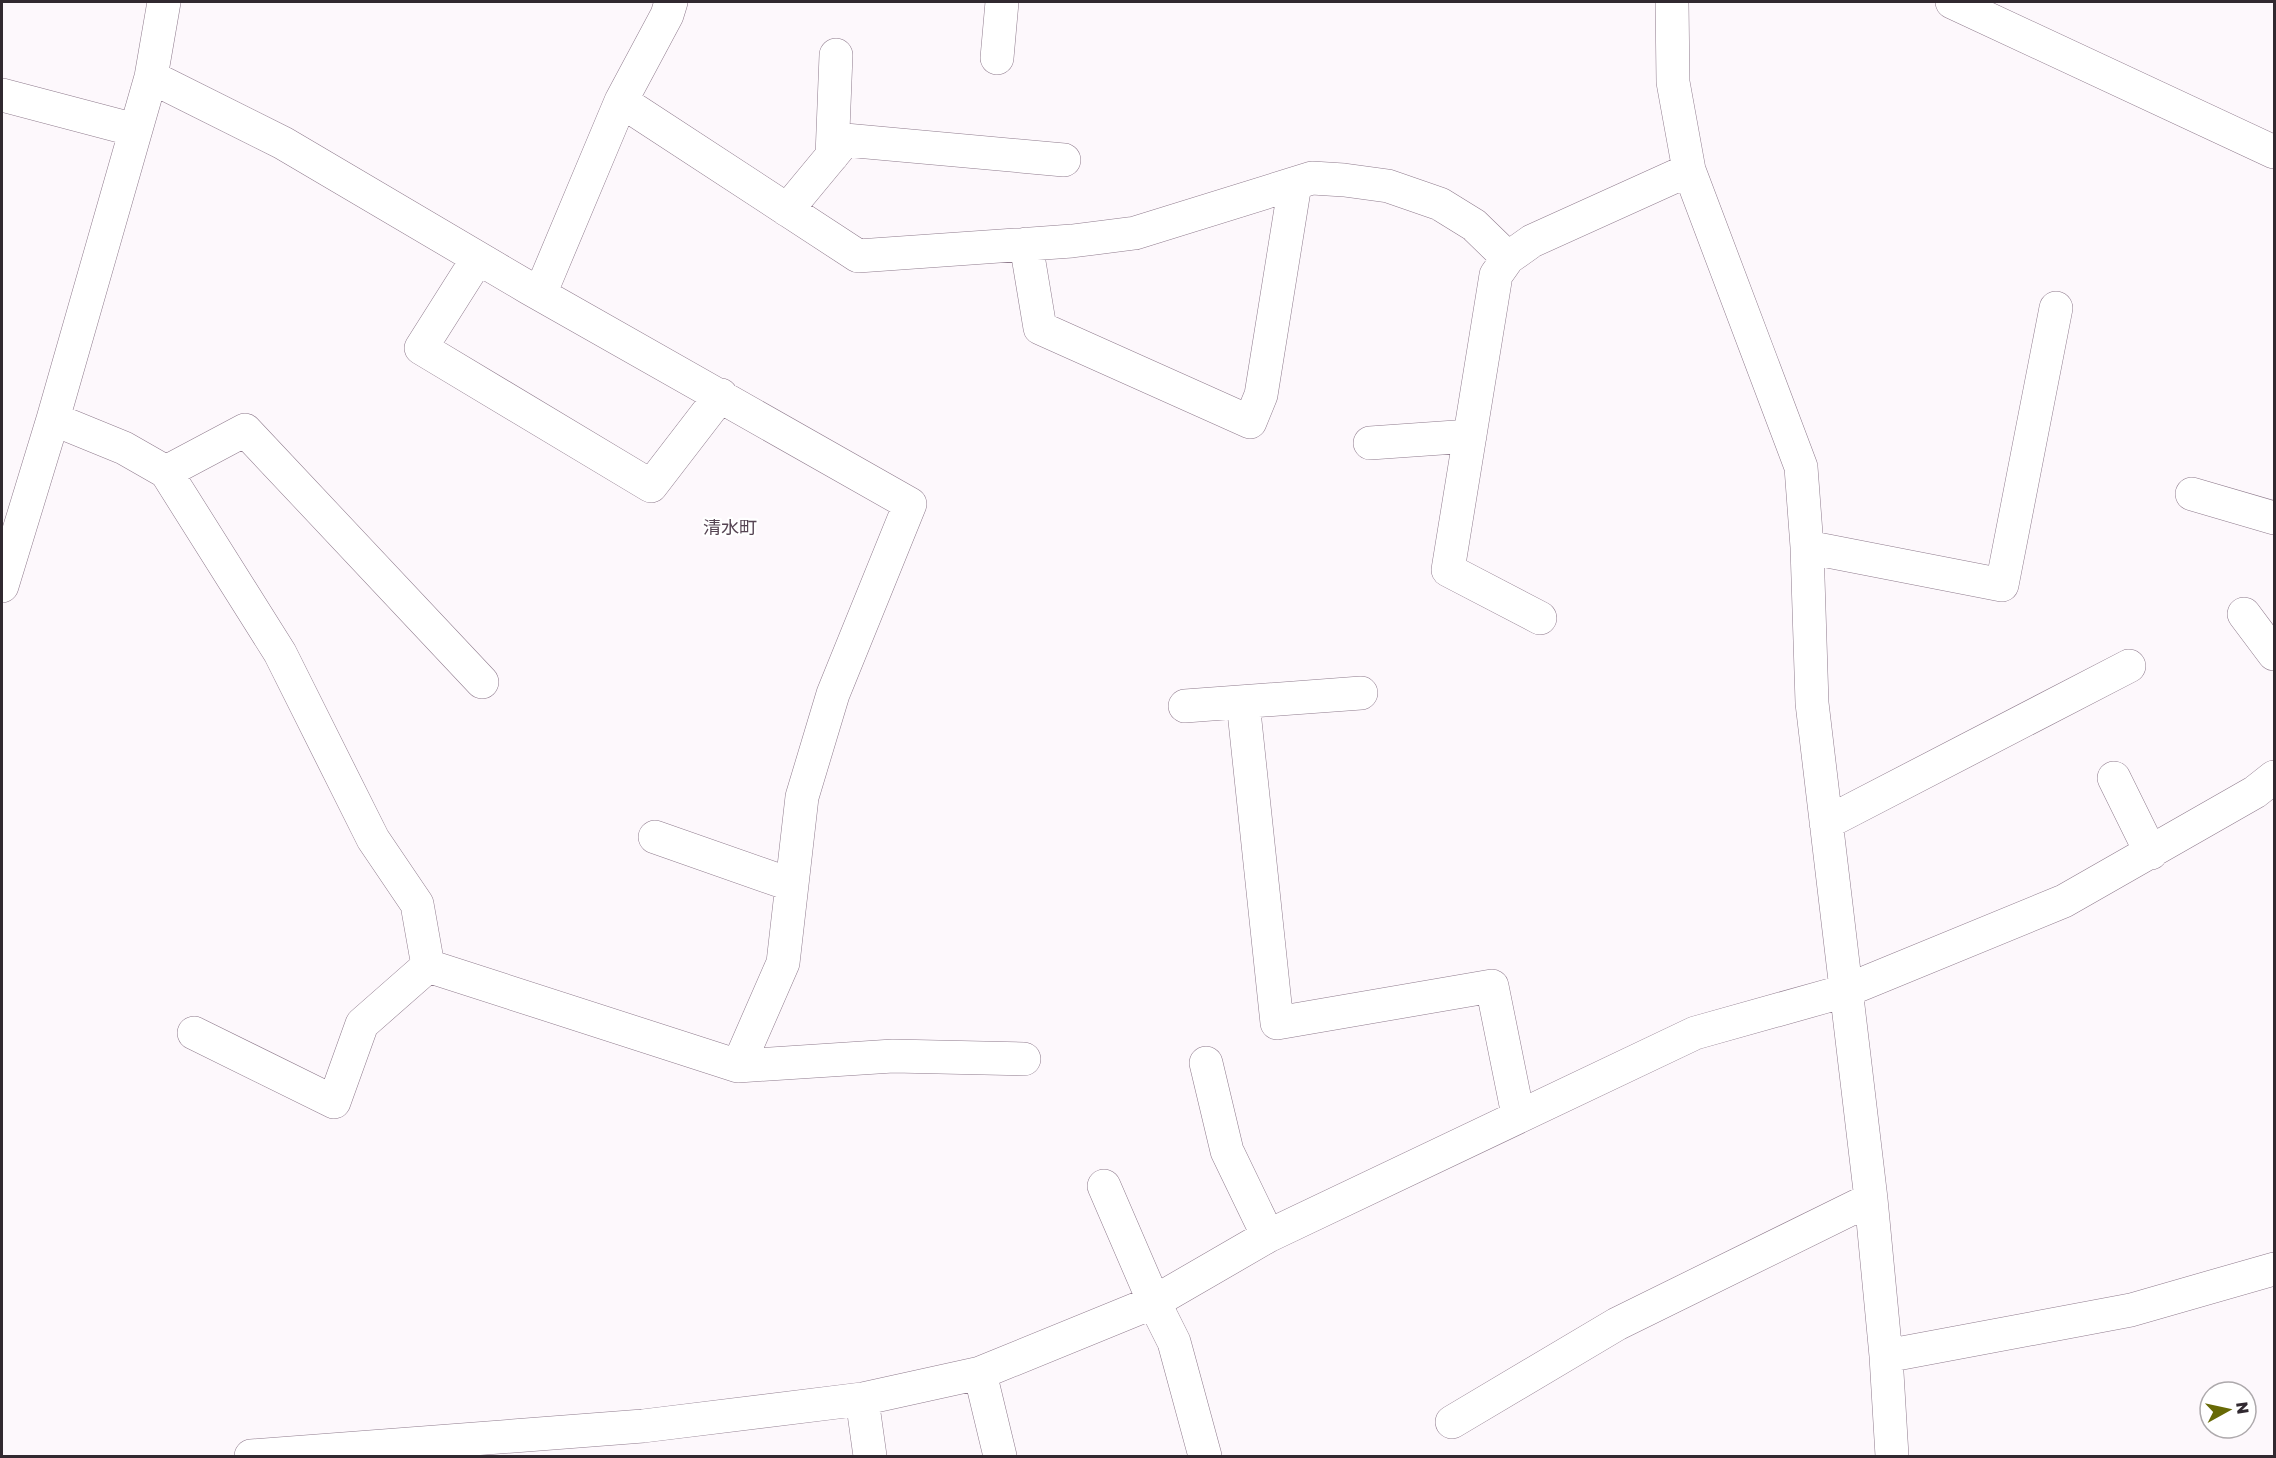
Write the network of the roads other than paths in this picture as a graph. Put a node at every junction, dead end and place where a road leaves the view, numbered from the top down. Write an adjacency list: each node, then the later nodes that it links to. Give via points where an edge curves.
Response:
1 (164, 2): 8 (street)
2 (671, 2): 10 (street)
3 (1002, 2): 7 (street)
4 (1672, 2): 15 (street, via 1673,81)
5 (1952, 2): 12 (street)
6 (836, 55): 13 (street)
7 (997, 58)
8 (151, 77): 11 (street); 19 (street, via 283,143)
9 (2, 95): 11 (street)
10 (621, 101): 17 (street); 21 (street)
11 (135, 130): 24 (street)
12 (2274, 152)
13 (832, 156): 14 (street, via 845,140); 17 (street)
14 (1064, 160)
15 (1689, 170): 20 (street, via 1532,241); 30 (street, via 1801,467)
16 (1295, 183): 18 (street, via 1135,233); 18 (street, via 1261,395 1250,422 1040,328); 20 (street, via 1312,178 1388,186 1440,204 1474,225)
17 (788, 210): 18 (street, via 858,256)
18 (1026, 244)
19 (478, 258): 21 (street); 23 (street, via 421,348 651,486)
20 (1508, 258): 25 (street, via 1496,274)
21 (540, 294): 23 (street)
22 (2056, 308): 30 (street, via 2002,585)
23 (721, 395): 45 (street, via 910,504 833,694 802,797)
24 (53, 419): 27 (street, via 124,448); 31 (street)
25 (1470, 436): 26 (street); 33 (street, via 1448,570)
26 (1370, 443)
27 (166, 472): 36 (street, via 245,430); 46 (street, via 280,653 373,839 417,904)
28 (2192, 494): 29 (street)
29 (2274, 518)
30 (1807, 547): 42 (street, via 1812,703)
31 (2, 586)
32 (2244, 614): 34 (street)
33 (1540, 618)
34 (2274, 654)
35 (2129, 666): 42 (street)
36 (482, 682)
37 (1361, 693): 38 (street)
38 (1243, 702): 39 (street); 52 (street, via 1277,1023 1492,986)
39 (1185, 706)
40 (2274, 777): 44 (street)
41 (2114, 778): 44 (street)
42 (1826, 823): 47 (street)
43 (655, 837): 45 (street)
44 (2151, 853): 47 (street, via 2064,901)
45 (792, 885): 51 (street, via 783,963)
46 (428, 966): 48 (street, via 362,1024 334,1102); 51 (street)
47 (1845, 991): 52 (street, via 1695,1033); 54 (street)
48 (194, 1032)
49 (1024, 1059): 51 (street, via 893,1056)
50 (1206, 1063): 55 (street, via 1227,1151)
51 (738, 1066)
52 (1518, 1115): 55 (street)
53 (1104, 1186): 57 (street)
54 (1871, 1198): 58 (street); 61 (street, via 1617,1324)
55 (1268, 1236): 57 (street)
56 (2274, 1269): 58 (street, via 2131,1310)
57 (1154, 1302): 59 (street); 65 (street, via 1174,1342)
58 (1886, 1356): 66 (street)
59 (981, 1373): 60 (street); 64 (street)
60 (862, 1398): 62 (street, via 643,1426); 63 (street)
61 (1452, 1422)
62 (251, 1456)
63 (870, 1456)
64 (1000, 1456)
65 (1205, 1456)
66 (1892, 1456)

